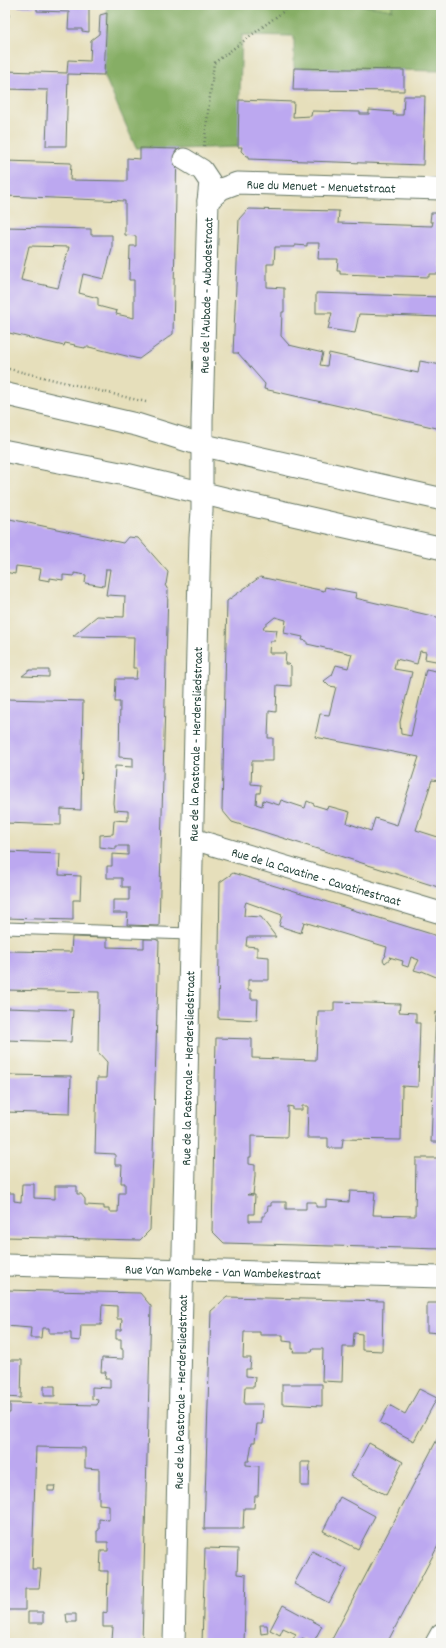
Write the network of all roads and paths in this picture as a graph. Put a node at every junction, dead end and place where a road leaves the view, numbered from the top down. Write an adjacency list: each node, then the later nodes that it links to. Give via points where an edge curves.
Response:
1 (292, 5): 3 (path, via 214,63)
2 (184, 158): 3 (street)
3 (202, 170): 5 (street, Rue de l'Aubade - Aubadestraat, via 210,182)
4 (441, 189): 5 (street, Rue du Menuet - Menuetstraat, via 237,183 221,189)
5 (208, 201): 7 (street, Rue de l'Aubade - Aubadestraat)
6 (5, 394): 7 (main road, via 138,425)
7 (202, 445): 9 (street, Rue de l'Aubade - Aubadestraat); 10 (main road)
8 (5, 450): 9 (main road, via 128,475)
9 (202, 494): 11 (main road); 12 (street, Rue de la Pastorale - Herdersliedstraat)
10 (441, 499)
11 (441, 548)
12 (193, 839): 13 (street, Rue de la Cavatine - Cavatinestraat); 15 (street, Rue de la Pastorale - Herdersliedstraat)
13 (441, 913)
14 (5, 928): 15 (lane)
15 (190, 934): 17 (street, Rue de la Pastorale - Herdersliedstraat)
16 (5, 1265): 17 (street, Rue Van Wambeke - Van Wambekestraat)
17 (181, 1270): 18 (street, Rue Van Wambeke - Van Wambekestraat); 20 (street, Rue de la Pastorale - Herdersliedstraat)
18 (441, 1277)
19 (441, 1634): 21 (street)
20 (174, 1643)
21 (436, 1643)

